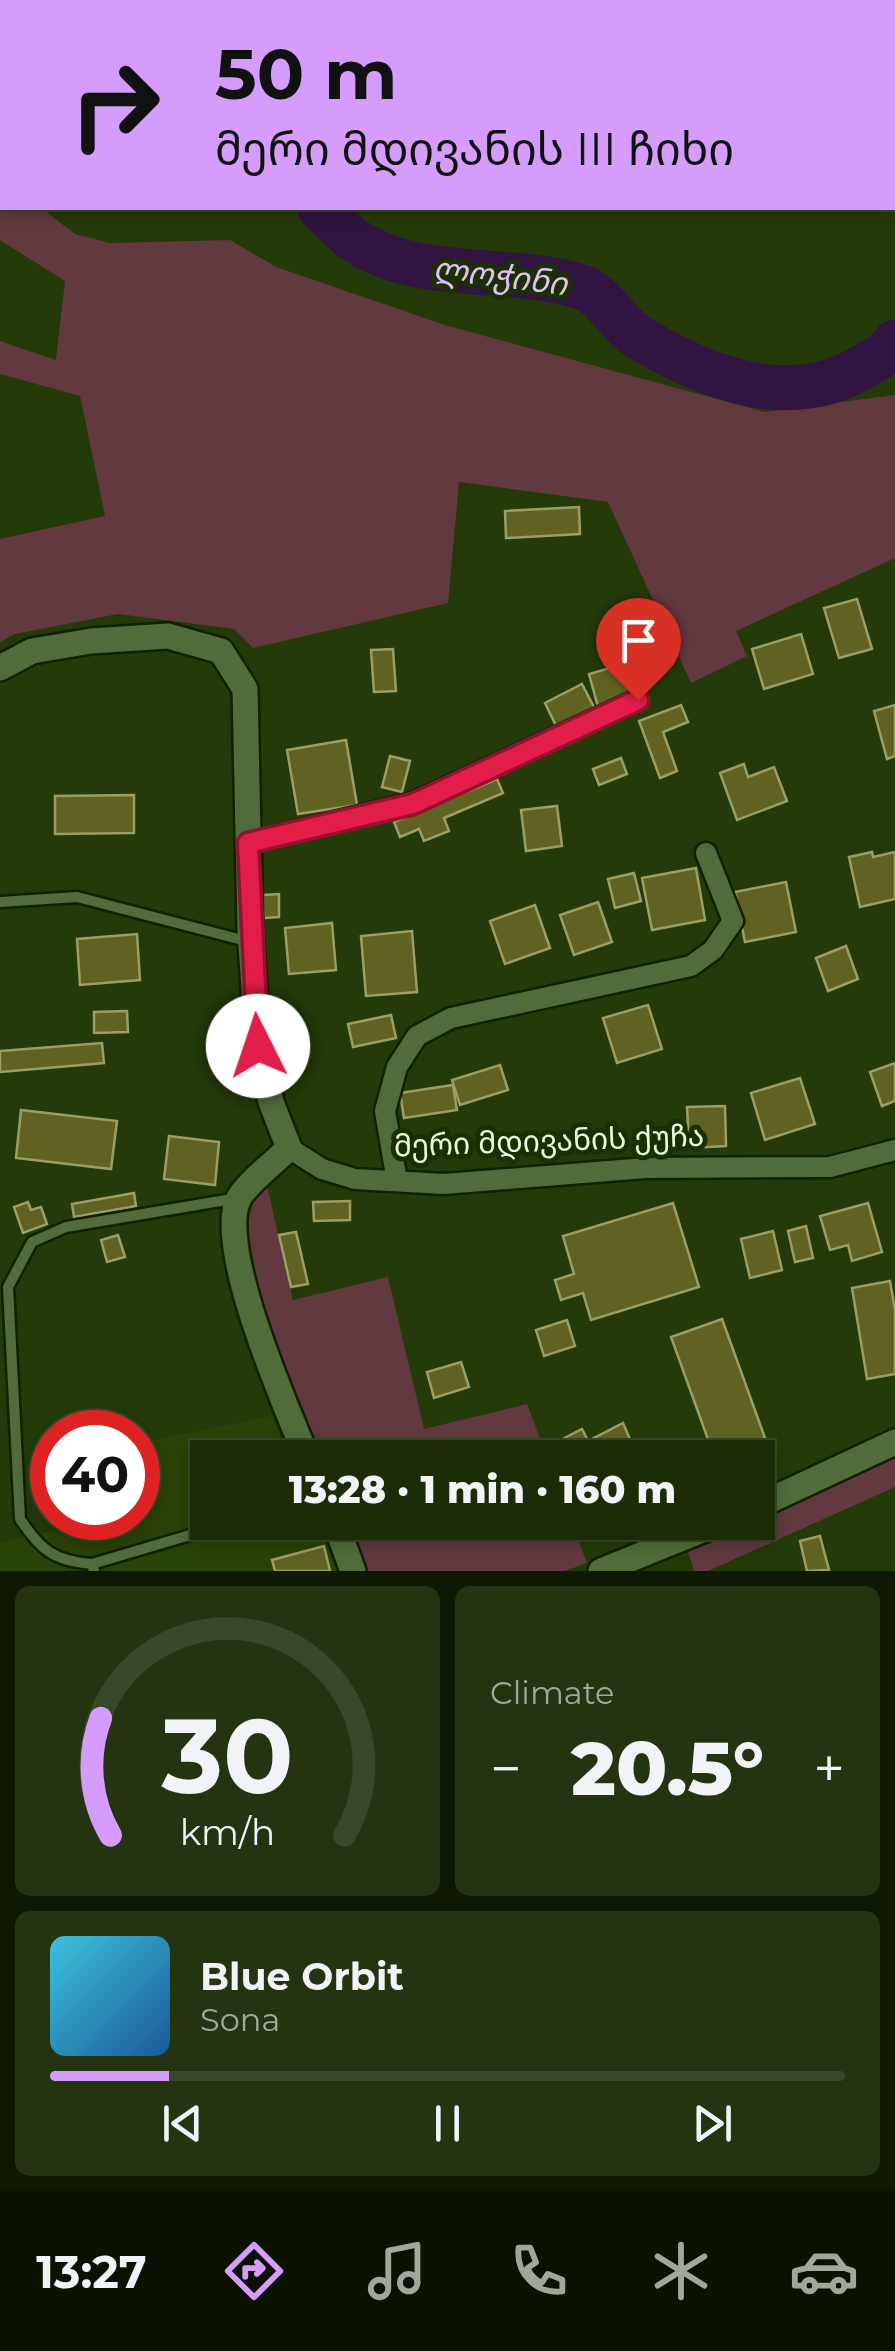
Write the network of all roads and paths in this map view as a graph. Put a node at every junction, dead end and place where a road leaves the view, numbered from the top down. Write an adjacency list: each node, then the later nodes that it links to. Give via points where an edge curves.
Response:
1 (0, 668): 3 (street, via 32,650 91,641 168,636 221,650 246,689)
2 (638, 700): 3 (street, via 413,804)
3 (248, 843): 6 (street)
4 (706, 853): 9 (street, via 733,921 713,950 691,966 451,1018 417,1036 398,1067 385,1111)
5 (0, 902): 6 (lane, via 77,898)
6 (251, 942): 7 (street, via 258,1046)
7 (288, 1148): 9 (street, მერი მდივანის ქუჩა, via 322,1169); 10 (street)
8 (895, 1150): 9 (street, მერი მდივანის ქუჩა, via 830,1167)
9 (397, 1181)
10 (239, 1198): 11 (lane, via 66,1227 32,1242 8,1288); 12 (street, via 234,1226 246,1296)
11 (5, 1332): 18 (lane, via 20,1520 49,1553)
12 (300, 1440)
13 (895, 1442): 14 (street)
14 (775, 1498)
15 (190, 1536): 18 (lane)
16 (342, 1540): 19 (street)
17 (678, 1540): 20 (street)
18 (93, 1568)
19 (353, 1571)
20 (601, 1571)

